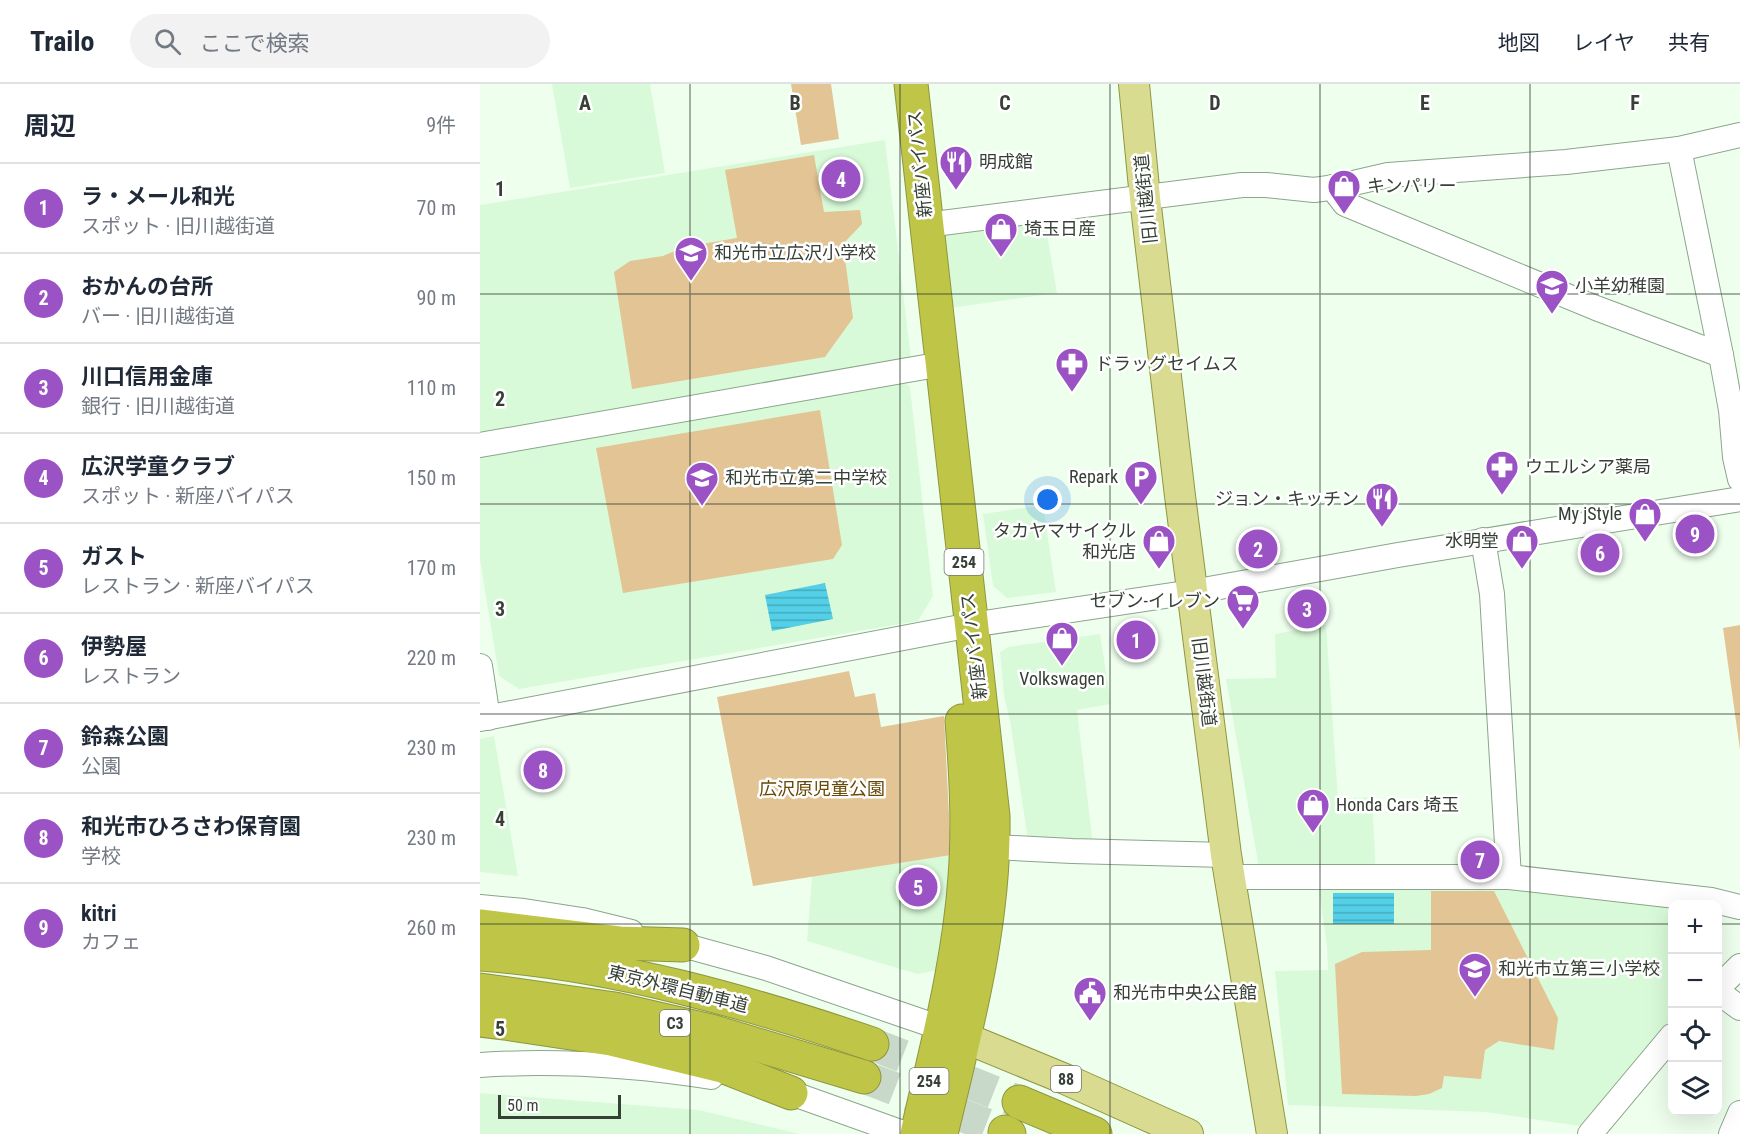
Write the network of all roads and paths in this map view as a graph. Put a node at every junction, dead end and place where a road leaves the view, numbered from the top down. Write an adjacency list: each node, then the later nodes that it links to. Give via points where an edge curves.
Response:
1 (896, 84): 10 (highway, 新座バイパス / 254)
2 (911, 84): 8 (highway, 新座バイパス / 254)
3 (1134, 84): 7 (main road, 旧川越街道)
4 (1740, 135): 5 (street)
5 (1679, 149): 6 (street, via 1388,175); 9 (street)
6 (1332, 187): 7 (street, via 1314,190 1242,185); 9 (street, via 1345,204)
7 (1145, 198): 8 (street); 15 (main road, 旧川越街道)
8 (926, 225): 16 (highway, 新座バイパス / 254)
9 (1721, 355): 12 (street)
10 (925, 367): 11 (street); 16 (highway, 新座バイパス / 254)
11 (480, 445)
12 (1740, 479)
13 (1740, 499): 14 (street)
14 (1483, 540): 15 (street); 21 (street, via 1492,594)
15 (1192, 592): 16 (street); 20 (main road, 旧川越街道)
16 (962, 627): 18 (street); 19 (highway, 新座バイパス / 254, via 990,773); 33 (highway, 新座バイパス / 254, via 968,806)
17 (480, 666): 18 (street)
18 (484, 718)
19 (994, 847): 20 (street); 33 (highway, 新座バイパス / 254, via 979,970)
20 (1228, 866): 21 (street); 46 (main road, 旧川越街道)
21 (1509, 877): 23 (street, via 1711,900)
22 (480, 907): 25 (street, via 582,920)
23 (1740, 907)
24 (480, 926): 25 (highway, via 619,943)
25 (683, 945): 33 (street, via 766,968)
26 (480, 954): 35 (highway, 東京外環自動車道 / C3, via 619,973 706,994)
27 (1740, 966): 28 (street)
28 (1722, 986)
29 (480, 990): 37 (highway, 東京外環自動車道 / C3, via 615,1009 711,1031)
30 (1722, 993): 31 (street)
31 (1740, 1008)
32 (480, 1020): 38 (highway, via 612,1039 722,1066)
33 (952, 1033): 42 (highway, 新座バイパス / 254); 43 (highway, 新座バイパス / 254); 45 (main road, 88)
34 (1668, 1041): 47 (street)
35 (872, 1044)
36 (480, 1065): 38 (street, via 587,1063 674,1072)
37 (864, 1077)
38 (791, 1093): 41 (street)
39 (1019, 1102): 44 (highway)
40 (1740, 1113): 48 (street)
41 (906, 1134)
42 (917, 1134)
43 (941, 1134)
44 (1095, 1134)
45 (1188, 1134)
46 (1272, 1134)
47 (1590, 1134)
48 (1731, 1134)

